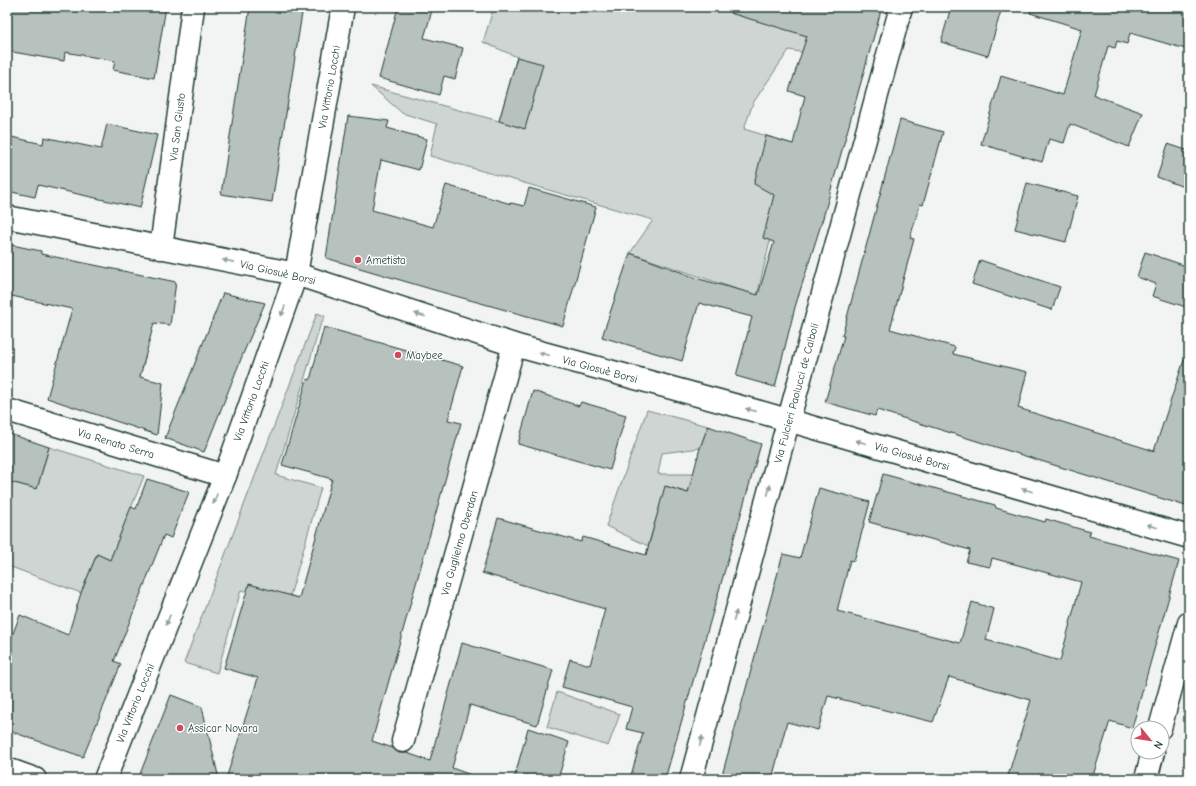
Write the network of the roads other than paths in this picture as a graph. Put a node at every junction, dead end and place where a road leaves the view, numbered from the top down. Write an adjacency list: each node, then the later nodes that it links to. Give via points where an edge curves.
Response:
1 (192, 7): 5 (street, Via San Giusto)
2 (343, 7): 6 (street, Via Vittorio Locchi)
3 (901, 7): 9 (street, Via Fulcieri Paolucci de Calboli)
4 (7, 218): 5 (street, Via Giosuè Borsi)
5 (162, 248): 6 (street, Via Giosuè Borsi, one-way to 5)
6 (296, 274): 7 (street, Via Giosuè Borsi, one-way to 6); 10 (street, Via Vittorio Locchi, one-way to 10)
7 (514, 345): 9 (street, Via Giosuè Borsi, one-way to 7); 14 (street, Via Guglielmo Oberdan)
8 (7, 410): 10 (street, Via Renato Serra)
9 (788, 421): 11 (street, Via Giosuè Borsi, one-way to 9); 19 (street, Via Fulcieri Paolucci de Calboli, one-way to 9)
10 (225, 476): 18 (street, Via Vittorio Locchi, one-way to 18)
11 (1189, 537)
12 (1189, 623): 13 (street)
13 (1162, 720)
14 (404, 741)
15 (1151, 760): 20 (street)
16 (7, 769): 17 (street)
17 (35, 779)
18 (105, 779)
19 (691, 779)
20 (1146, 779)

